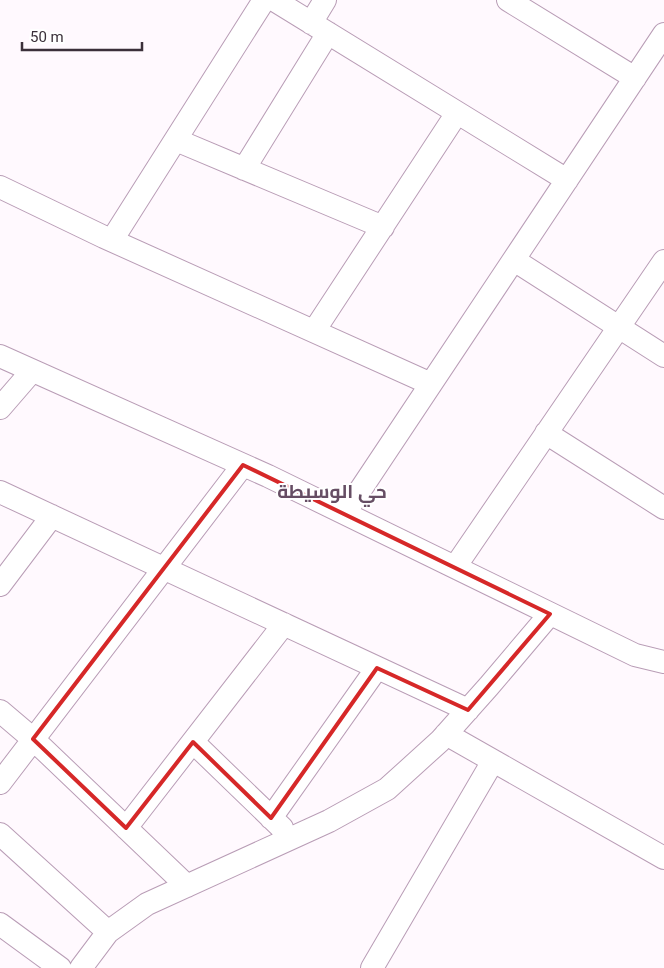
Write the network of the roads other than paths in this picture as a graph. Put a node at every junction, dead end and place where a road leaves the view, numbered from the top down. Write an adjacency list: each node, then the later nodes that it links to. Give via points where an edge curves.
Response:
1 (264, 0): 10 (street)
2 (274, 0): 6 (street)
3 (325, 0): 6 (street)
4 (508, 0): 5 (street)
5 (531, 6): 8 (street)
6 (320, 28): 9 (street); 11 (street)
7 (664, 34): 8 (street)
8 (635, 78): 12 (street)
9 (457, 113): 12 (street); 14 (street)
10 (176, 140): 11 (street); 15 (street)
11 (244, 169): 14 (street)
12 (567, 180): 16 (street)
13 (2, 191): 15 (street)
14 (383, 227): 19 (street)
15 (112, 240): 19 (street)
16 (514, 260): 18 (street); 23 (street)
17 (664, 261): 18 (street)
18 (619, 327): 21 (street); 25 (street)
19 (314, 331): 23 (street)
20 (0, 356): 22 (street)
21 (664, 356)
22 (32, 371): 24 (street); 26 (street)
23 (432, 384): 29 (street)
24 (0, 408)
25 (546, 433): 28 (street); 31 (street)
26 (243, 465): 29 (street); 32 (street)
27 (0, 492): 30 (street)
28 (664, 508)
29 (345, 514): 31 (street)
30 (52, 516): 32 (street); 33 (street)
31 (455, 567): 34 (street)
32 (164, 568): 35 (street); 41 (street)
33 (0, 585)
34 (550, 614): 36 (street, via 635,655); 38 (street)
35 (284, 624): 37 (street); 42 (street)
36 (664, 662)
37 (378, 668): 38 (street); 45 (street)
38 (468, 710): 40 (street)
39 (0, 711): 41 (street)
40 (446, 734): 43 (street); 48 (street, via 386,789)
41 (33, 739): 44 (street); 46 (street)
42 (193, 742): 45 (street); 46 (street)
43 (494, 761): 49 (street); 55 (street)
44 (0, 783)
45 (271, 818): 48 (street)
46 (126, 828): 50 (street)
47 (0, 834): 52 (street)
48 (292, 838): 50 (street)
49 (664, 858)
50 (187, 886): 52 (street, via 147,904)
51 (0, 924): 53 (street)
52 (108, 932): 54 (street)
53 (60, 968)
54 (81, 968)
55 (372, 968)

